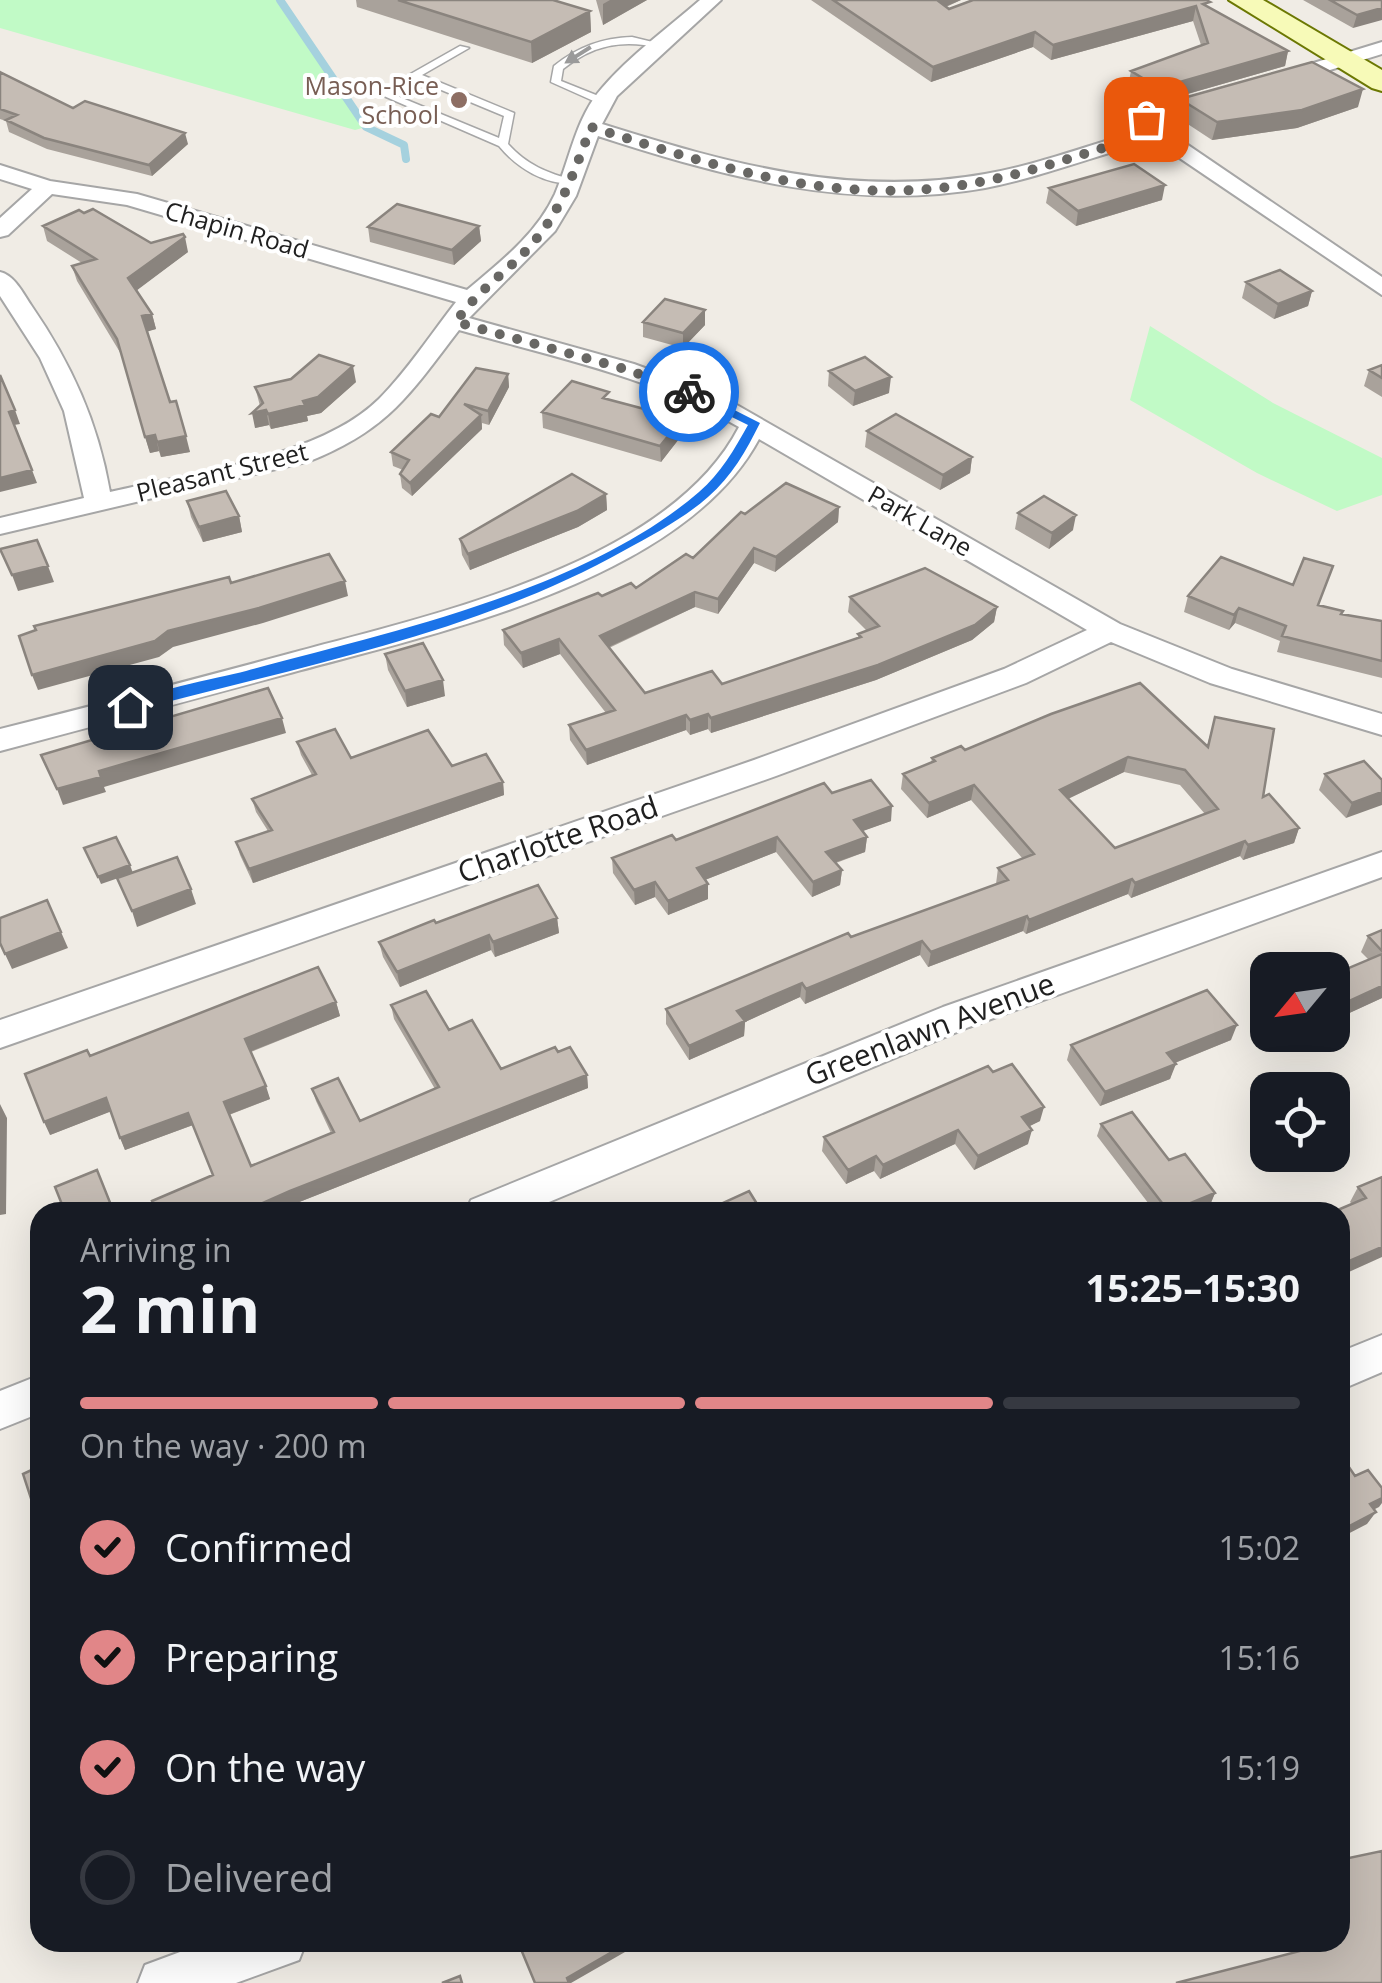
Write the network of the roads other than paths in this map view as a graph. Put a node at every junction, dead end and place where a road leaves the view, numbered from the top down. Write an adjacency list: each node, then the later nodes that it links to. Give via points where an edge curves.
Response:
1 (711, 0): 3 (street, Pleasant Street)
2 (1242, 0): 6 (main road)
3 (660, 44): 9 (street, Pleasant Street); 9 (lane, one-way to 9, via 610,39 558,68 556,82)
4 (464, 48): 7 (lane)
5 (1382, 48): 6 (street)
6 (1346, 61): 8 (main road); 11 (street, via 1152,115 1145,125)
7 (414, 74): 12 (lane, via 510,115); 12 (lane, via 382,93)
8 (1382, 82)
9 (602, 101): 10 (street, Pleasant Street)
10 (591, 127): 11 (street, via 782,183 866,192 988,181); 14 (street, Pleasant Street)
11 (1153, 134): 18 (street)
12 (504, 144): 14 (lane, via 519,165)
13 (0, 172): 15 (street, Chapin Road)
14 (570, 182): 19 (street, Pleasant Street, via 529,248)
15 (48, 187): 16 (street); 19 (street, Chapin Road, via 129,198)
16 (0, 230)
17 (0, 278): 21 (street, via 55,356 74,399)
18 (1382, 288)
19 (464, 310): 20 (street, Park Lane, via 670,384); 21 (street, Pleasant Street, via 386,406 339,440)
20 (754, 423): 23 (street, Park Lane); 25 (street, via 734,462 703,495 595,562 510,600)
21 (99, 504): 22 (street, Pleasant Street)
22 (0, 526)
23 (1110, 631): 24 (street, Park Lane, via 1221,676); 27 (street, Charlotte Road, via 1015,676 765,768)
24 (1382, 726)
25 (0, 740)
26 (1382, 864): 28 (street, Greenlawn Avenue, via 956,1017)
27 (0, 1034)
28 (508, 1202)
29 (1382, 1353): 30 (street)
30 (1350, 1367)
31 (30, 1398): 32 (street)
32 (0, 1410)
33 (251, 1952): 34 (street)
34 (163, 1983)

